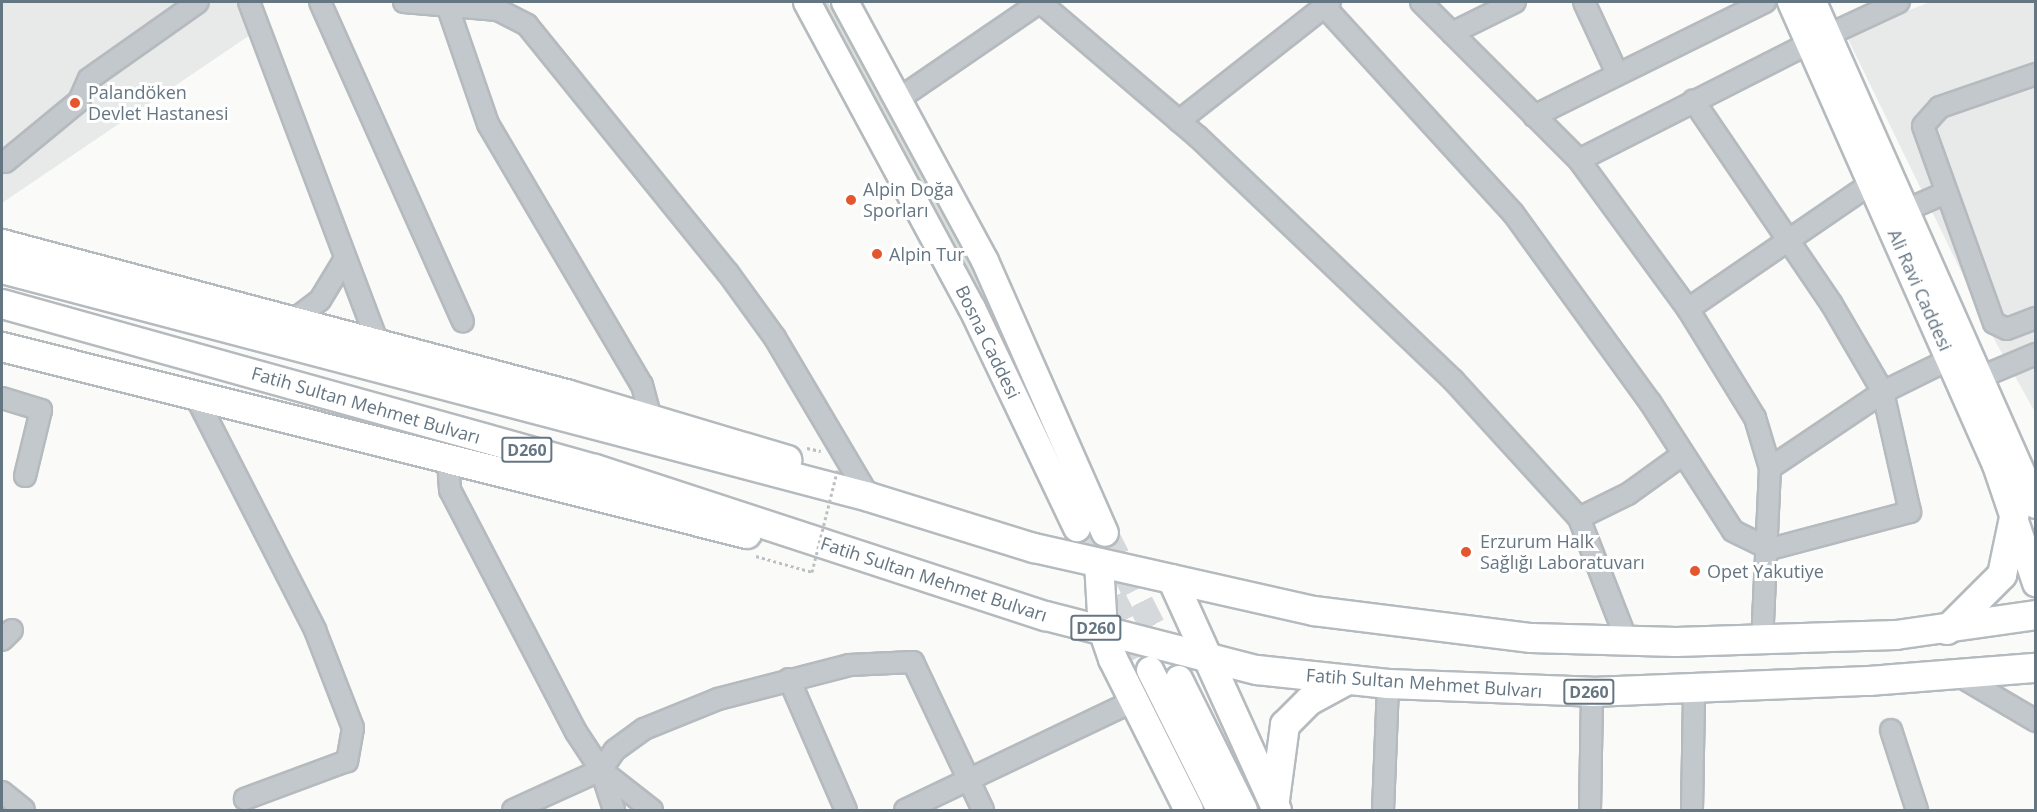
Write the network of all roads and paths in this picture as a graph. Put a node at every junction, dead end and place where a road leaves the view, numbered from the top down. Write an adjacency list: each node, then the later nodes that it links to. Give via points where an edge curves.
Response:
1 (198, 2): 26 (street, via 89,79 79,101)
2 (249, 2): 32 (street)
3 (320, 2): 37 (street)
4 (404, 2): 16 (street)
5 (807, 2): 56 (main road, Bosna Caddesi, via 972,308)
6 (844, 2): 21 (main road)
7 (1040, 2): 21 (street); 24 (street)
8 (1421, 2): 17 (street)
9 (1515, 2): 17 (street)
10 (1584, 2): 19 (street)
11 (1766, 2): 19 (street)
12 (1791, 2): 18 (main road, Ali Ravi Caddesi)
13 (1813, 2): 18 (main road, Ali Ravi Caddesi)
14 (1899, 2): 18 (street)
15 (1327, 3): 24 (street); 48 (street, via 1513,213)
16 (446, 4): 47 (street, via 493,134 642,386); 53 (street, via 498,10 527,25 728,273 775,338)
17 (1452, 33): 23 (street)
18 (1819, 39): 22 (street); 27 (main road, Ali Ravi Caddesi); 29 (main road, Ali Ravi Caddesi)
19 (1616, 71): 23 (street)
20 (2036, 74): 28 (street, via 1940,107 1927,117 1923,126)
21 (897, 100): 58 (main road, via 985,261)
22 (1693, 100): 25 (street); 30 (street)
23 (1534, 116): 25 (street)
24 (1179, 121): 55 (street, via 1453,380)
25 (1579, 160): 35 (street)
26 (5, 162)
27 (1872, 183): 30 (street); 42 (main road, Ali Ravi Caddesi)
28 (1943, 194): 29 (street); 36 (street, via 1994,323 2012,329)
29 (1904, 211): 43 (main road, Ali Ravi Caddesi)
30 (1787, 238): 35 (street); 44 (street)
31 (2, 244): 38 (highway)
32 (343, 262): 38 (street, via 320,300); 40 (street)
33 (2, 269): 53 (highway, Fatih Sultan Mehmet Bulvarı / D260)
34 (2, 304): 57 (highway, Fatih Sultan Mehmet Bulvarı / D260, via 595,469)
35 (1688, 309): 51 (street, via 1755,418)
36 (2036, 318)
37 (463, 321)
38 (291, 322): 40 (highway)
39 (2, 347): 45 (highway)
40 (380, 348): 47 (highway)
41 (2036, 354): 43 (street)
42 (1950, 359): 44 (street); 54 (main road, Ali Ravi Caddesi)
43 (1981, 377): 54 (main road, Ali Ravi Caddesi)
44 (1883, 392): 51 (street); 59 (street, via 1910,512)
45 (196, 397): 49 (highway); 85 (street, via 315,630 353,728 347,761)
46 (2, 398): 52 (street, via 41,410)
47 (651, 418): 53 (highway, via 750,446)
48 (1682, 455): 55 (street, via 1628,494); 59 (street, via 1733,531)
49 (448, 461): 57 (highway, via 730,534); 82 (street, via 450,490 576,732)
50 (838, 468): 60 (path, bridge, via 812,572)
51 (1770, 468): 59 (street)
52 (25, 476)
53 (864, 496): 61 (highway, Fatih Sultan Mehmet Bulvarı / D260)
54 (2029, 500): 63 (main road, Ali Ravi Caddesi); 66 (highway, via 2002,575)
55 (1579, 518): 67 (street)
56 (1077, 528)
57 (791, 533): 65 (highway, Fatih Sultan Mehmet Bulvarı / D260)
58 (1105, 533)
59 (1770, 549): 68 (street)
60 (746, 554)
61 (1100, 563): 62 (highway, Fatih Sultan Mehmet Bulvarı / D260); 65 (highway)
62 (1172, 579): 67 (highway, Fatih Sultan Mehmet Bulvarı / D260, via 1383,622); 69 (highway)
63 (2036, 583)
64 (2036, 615): 66 (highway, Fatih Sultan Mehmet Bulvarı / D260)
65 (1104, 630): 69 (highway, Fatih Sultan Mehmet Bulvarı / D260); 79 (highway)
66 (1947, 630): 68 (highway, Fatih Sultan Mehmet Bulvarı / D260)
67 (1628, 641): 68 (highway, Fatih Sultan Mehmet Bulvarı / D260)
68 (1762, 641)
69 (1208, 657): 75 (highway, Fatih Sultan Mehmet Bulvarı / D260); 87 (highway)
70 (2036, 668): 72 (highway, Fatih Sultan Mehmet Bulvarı / D260)
71 (1150, 669): 96 (main road)
72 (1956, 674): 77 (highway, Fatih Sultan Mehmet Bulvarı / D260); 80 (street)
73 (789, 679): 82 (street, via 644,729 615,750); 83 (street, via 849,665 914,662); 92 (street)
74 (1179, 679): 97 (main road)
75 (1346, 681): 76 (highway, Fatih Sultan Mehmet Bulvarı / D260); 87 (highway, via 1309,701 1285,726)
76 (1388, 684): 78 (highway, Fatih Sultan Mehmet Bulvarı / D260); 98 (street)
77 (1694, 690): 78 (highway, Fatih Sultan Mehmet Bulvarı / D260); 100 (street)
78 (1592, 692): 99 (street)
79 (1134, 701): 83 (street); 95 (highway)
80 (2036, 721)
81 (1891, 730): 101 (street)
82 (601, 770): 86 (street); 90 (street); 91 (street)
83 (967, 781): 93 (street); 94 (street)
84 (2, 792): 88 (street)
85 (245, 799)
86 (544, 804): 89 (street)
87 (1275, 808)
88 (24, 810)
89 (513, 810)
90 (614, 810)
91 (652, 810)
92 (846, 810)
93 (905, 810)
94 (983, 810)
95 (1189, 810)
96 (1220, 810)
97 (1244, 810)
98 (1383, 810)
99 (1590, 810)
100 (1692, 810)
101 (1917, 810)

